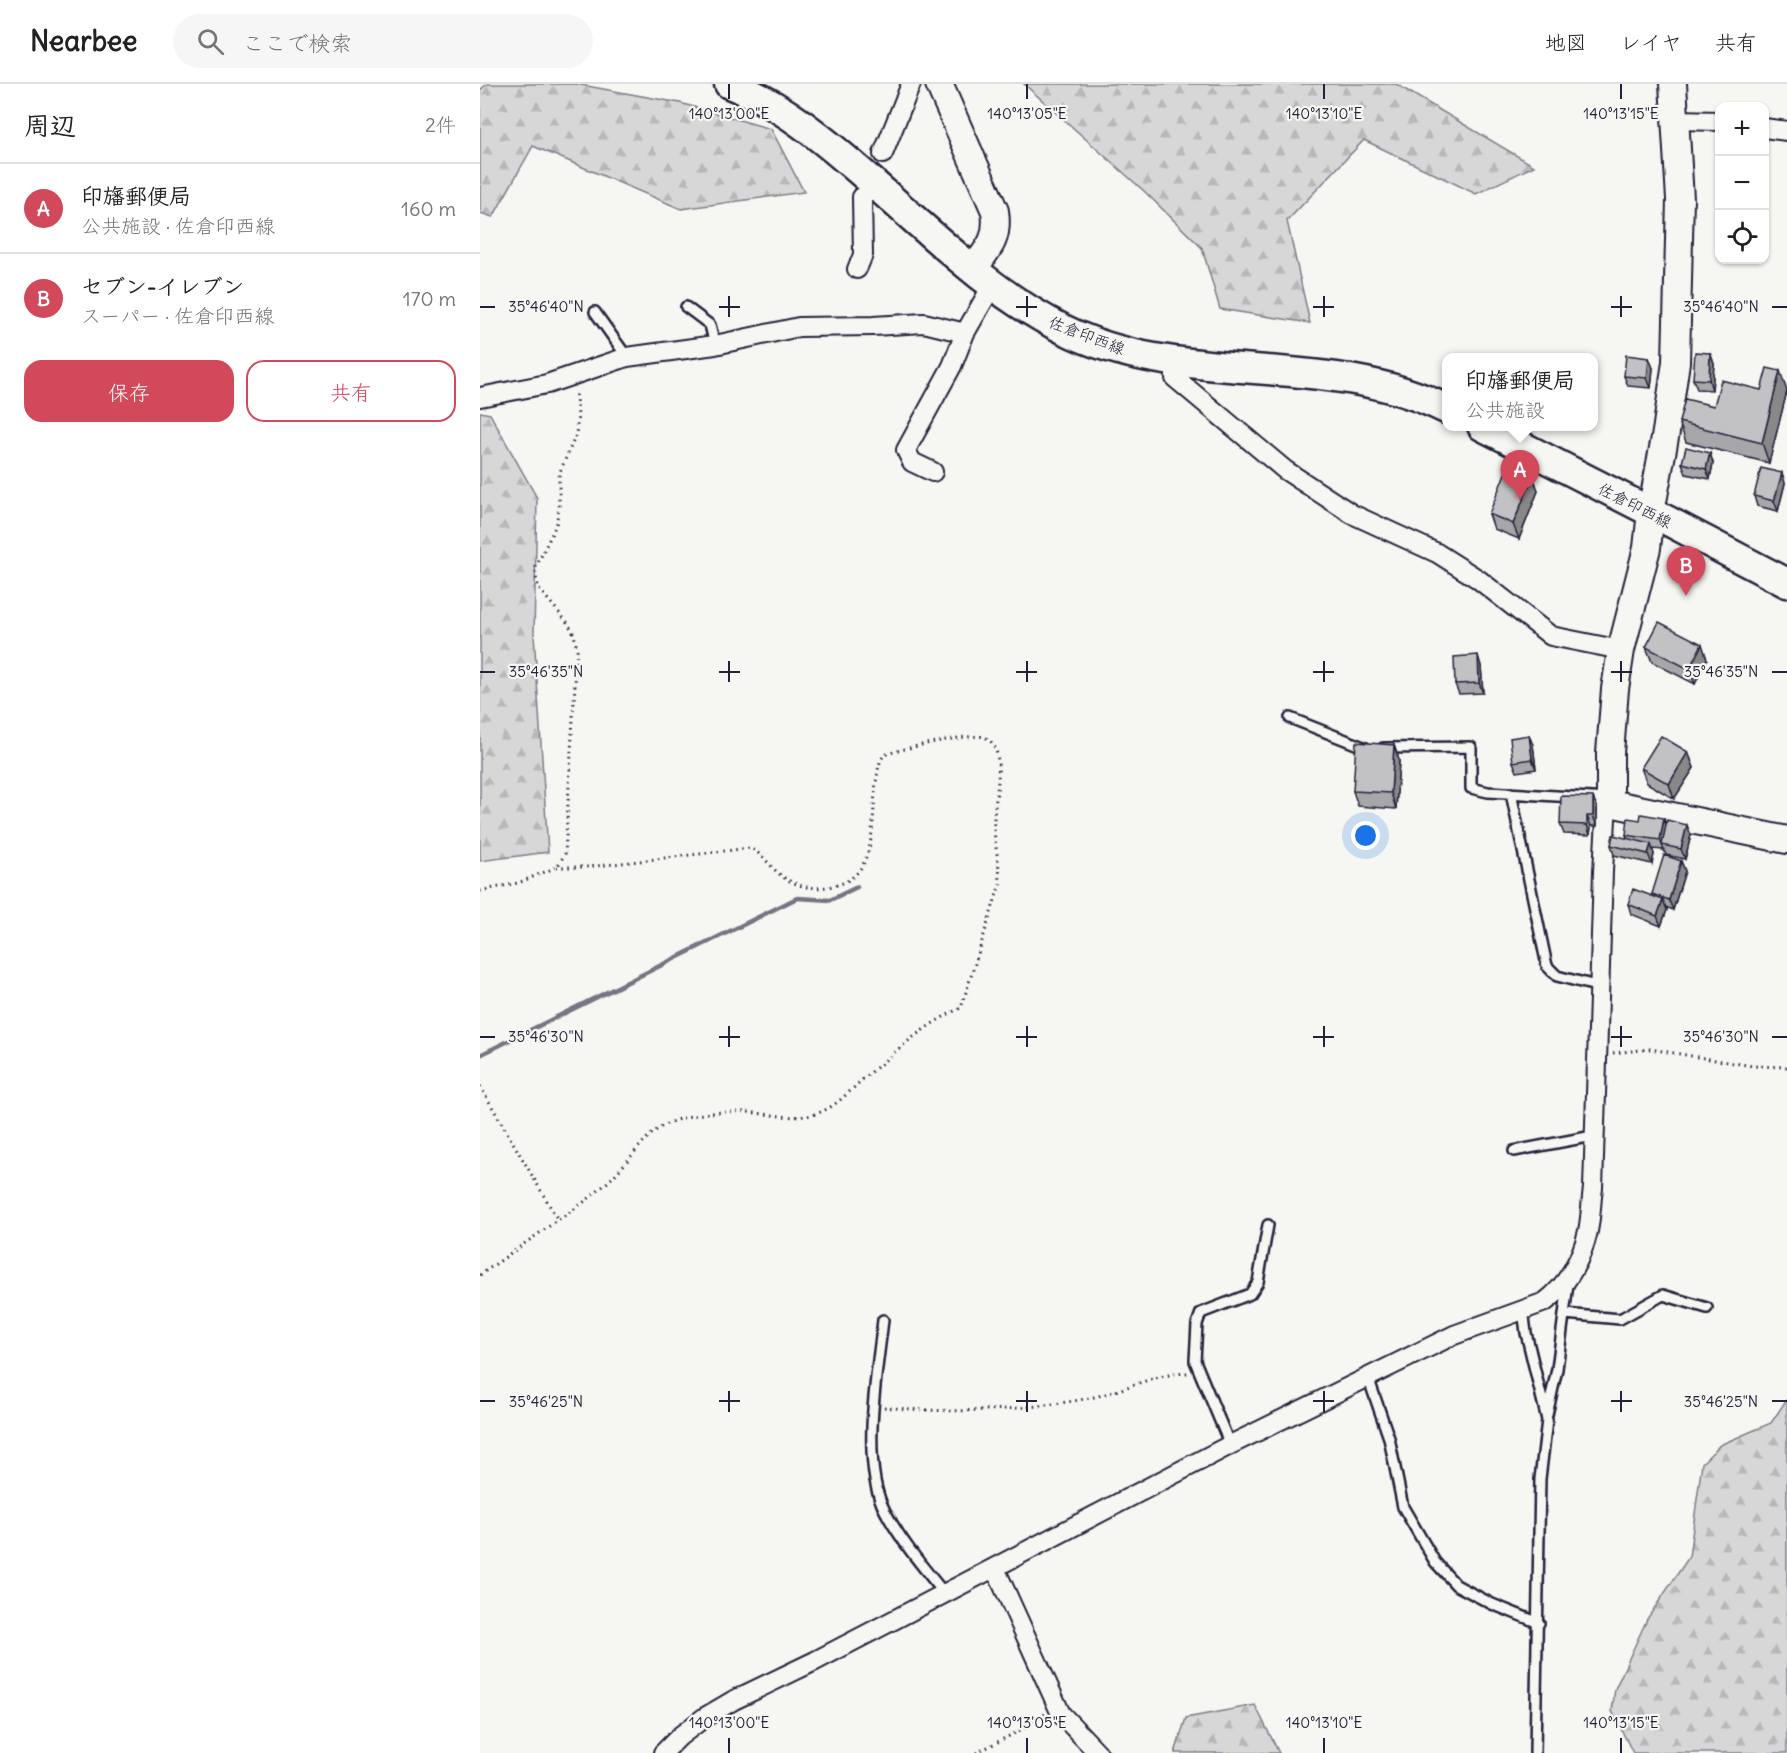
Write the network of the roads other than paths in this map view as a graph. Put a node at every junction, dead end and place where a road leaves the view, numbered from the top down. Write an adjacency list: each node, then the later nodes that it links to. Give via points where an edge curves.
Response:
1 (729, 84): 12 (main road, 佐倉印西線, via 808,127)
2 (911, 84): 9 (street)
3 (939, 84): 12 (street, via 995,211 998,227)
4 (1673, 84): 5 (street)
5 (1677, 120): 6 (street); 23 (street, via 1680,199 1676,362)
6 (1715, 121)
7 (1769, 129): 8 (street)
8 (1787, 131)
9 (883, 154)
10 (862, 197): 11 (street, via 863,255)
11 (857, 269)
12 (982, 278): 15 (street); 18 (main road, 佐倉印西線, via 1065,330 1102,344)
13 (686, 307): 16 (lane, via 710,325)
14 (595, 312): 17 (lane)
15 (965, 333): 16 (street, via 924,322 799,327); 22 (street, via 952,366 906,450 912,462)
16 (715, 345): 17 (street)
17 (627, 357): 19 (street, via 570,378)
18 (1175, 361): 20 (main road, 佐倉印西線, via 1322,374 1390,388); 25 (street, via 1175,378 1294,477 1352,514 1437,553 1478,579 1551,636)
19 (480, 397)
20 (1442, 408)
21 (1492, 431): 23 (main road, 佐倉印西線)
22 (933, 472)
23 (1651, 512): 24 (main road, 佐倉印西線); 25 (street, via 1647,548)
24 (1787, 584)
25 (1621, 650): 28 (street, via 1610,753)
26 (1290, 718): 27 (lane, via 1367,748 1471,747 1471,788)
27 (1511, 793): 28 (lane); 30 (lane, via 1547,966 1557,976)
28 (1610, 801): 29 (street); 30 (street, via 1603,871)
29 (1787, 840)
30 (1600, 987): 31 (street)
31 (1593, 1136): 32 (lane); 34 (street, via 1588,1231)
32 (1514, 1151)
33 (1268, 1225): 41 (lane, via 1258,1282 1250,1294 1202,1313 1197,1324 1195,1361)
34 (1568, 1278): 36 (street, via 1545,1302); 37 (lane)
35 (1707, 1308): 37 (lane, via 1663,1295 1620,1319)
36 (1523, 1309): 39 (street, via 1462,1331); 40 (lane)
37 (1565, 1314): 40 (lane)
38 (883, 1320): 43 (lane, via 873,1405 876,1487 884,1510 906,1545)
39 (1368, 1377): 41 (street); 44 (lane, via 1389,1438 1403,1507 1435,1562 1456,1585)
40 (1546, 1419): 44 (lane, via 1540,1479)
41 (1230, 1445): 42 (street)
42 (995, 1568): 43 (street); 46 (street, via 1061,1714)
43 (944, 1593): 45 (street, via 734,1700 705,1717)
44 (1539, 1623): 47 (lane)
45 (663, 1753)
46 (1098, 1753)
47 (1535, 1753)

